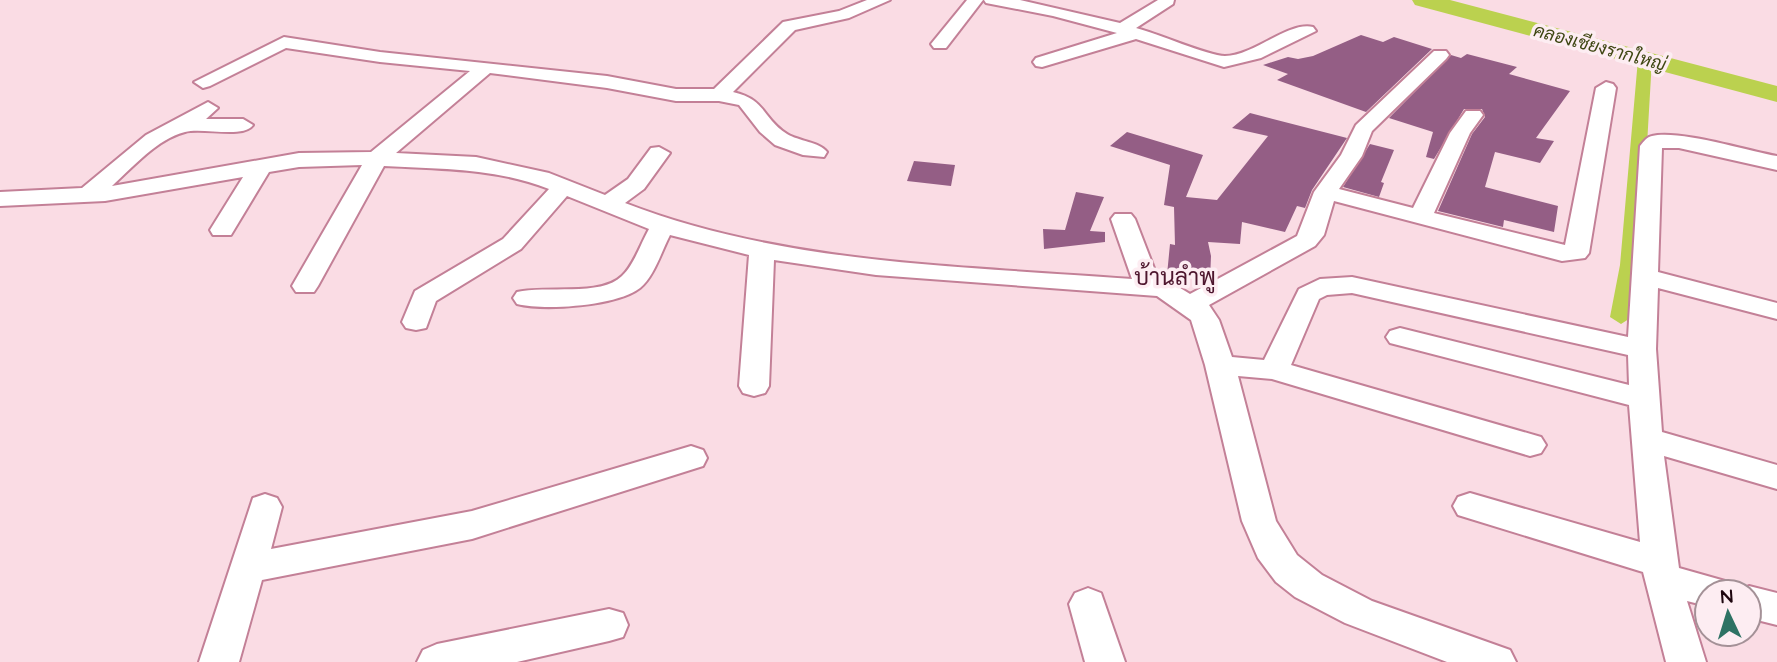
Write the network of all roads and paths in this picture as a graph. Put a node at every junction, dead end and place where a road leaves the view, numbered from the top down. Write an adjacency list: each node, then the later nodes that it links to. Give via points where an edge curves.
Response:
1 (882, 0): 13 (street, via 783,30)
2 (975, 0): 7 (street)
3 (992, 0): 5 (street)
4 (1167, 1): 5 (street)
5 (1129, 31): 6 (street, via 1227,62); 9 (street)
6 (1307, 31)
7 (940, 44)
8 (1440, 55): 24 (street, via 1363,129 1352,156)
9 (1042, 62)
10 (486, 67): 11 (street, via 380,57 292,39); 13 (street); 20 (street)
11 (203, 82)
12 (1606, 88): 28 (street, via 1576,253)
13 (715, 103): 18 (street, via 746,101 773,136)
14 (208, 108): 16 (street)
15 (1472, 115): 28 (street)
16 (181, 125): 17 (street); 25 (street, via 144,145)
17 (243, 125)
18 (816, 152)
19 (659, 153): 27 (street, via 636,184)
20 (377, 158): 22 (street, via 299,160); 23 (street, via 476,164); 34 (street)
21 (1777, 163): 33 (street, via 1656,141 1651,146)
22 (261, 167): 25 (street); 31 (street)
23 (563, 187): 27 (street); 39 (street, via 512,244 425,297)
24 (1325, 192): 28 (street); 37 (street, via 1306,241)
25 (88, 195): 26 (street)
26 (0, 199)
27 (606, 205): 30 (street)
28 (1421, 216)
29 (1124, 219): 35 (street)
30 (663, 226): 32 (street); 36 (street, via 626,286)
31 (222, 230)
32 (762, 251): 35 (street, via 883,268); 44 (street)
33 (1646, 277): 38 (street); 41 (street)
34 (305, 286)
35 (1148, 287): 37 (street, via 1163,289)
36 (526, 298)
37 (1191, 304): 42 (street, via 1205,320)
38 (1777, 311)
39 (416, 322)
40 (1400, 337): 45 (street)
41 (1643, 349): 43 (street, via 1352,285 1320,287 1308,295); 45 (street)
42 (1220, 365): 43 (street); 60 (street, via 1259,521 1266,542 1288,570 1312,589 1353,608)
43 (1274, 370): 47 (street)
44 (754, 386)
45 (1645, 399): 46 (street)
46 (1646, 439): 49 (street); 53 (street)
47 (1530, 445)
48 (691, 458): 52 (street, via 472,525)
49 (1777, 477)
50 (1470, 506): 53 (street)
51 (265, 507): 52 (street)
52 (247, 568): 57 (street)
53 (1662, 571): 54 (street); 61 (street)
54 (1693, 584)
55 (1088, 604): 59 (street)
56 (609, 625): 58 (street)
57 (219, 662)
58 (437, 662)
59 (1105, 662)
60 (1496, 662)
61 (1686, 662)

